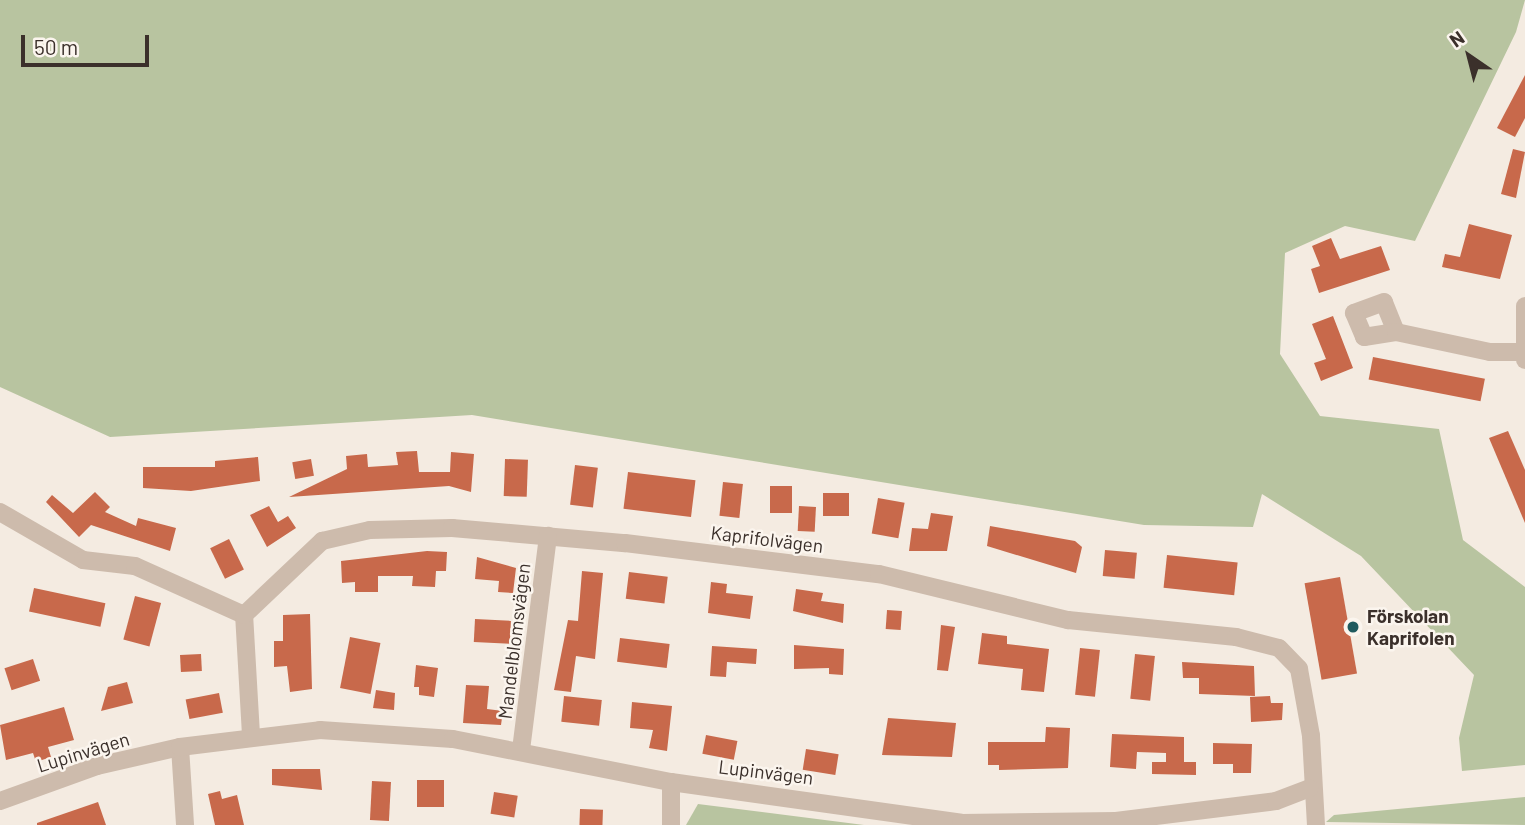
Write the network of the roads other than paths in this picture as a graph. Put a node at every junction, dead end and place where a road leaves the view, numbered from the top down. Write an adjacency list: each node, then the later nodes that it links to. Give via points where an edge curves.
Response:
1 (1525, 306): 3 (street)
2 (1396, 332): 3 (street)
3 (1524, 356)
4 (0, 512): 6 (street, via 83,560 135,566)
5 (548, 536): 6 (street, Kaprifolvägen, via 452,528 370,530 322,541); 9 (street, Mandelblomsvägen); 11 (street, Kaprifolvägen, via 879,574 1068,620 1236,637 1279,648 1299,669 1311,736)
6 (244, 615): 7 (street)
7 (251, 735): 8 (street, Lupinvägen); 9 (street, Lupinvägen, via 320,730 453,739)
8 (180, 747): 12 (street, Lupinvägen, via 97,766); 13 (street)
9 (521, 750): 10 (street, Lupinvägen)
10 (671, 782): 11 (street, Lupinvägen, via 961,823 1116,821 1276,801); 14 (street)
11 (1310, 788): 15 (street)
12 (0, 801)
13 (185, 825)
14 (671, 825)
15 (1316, 825)

